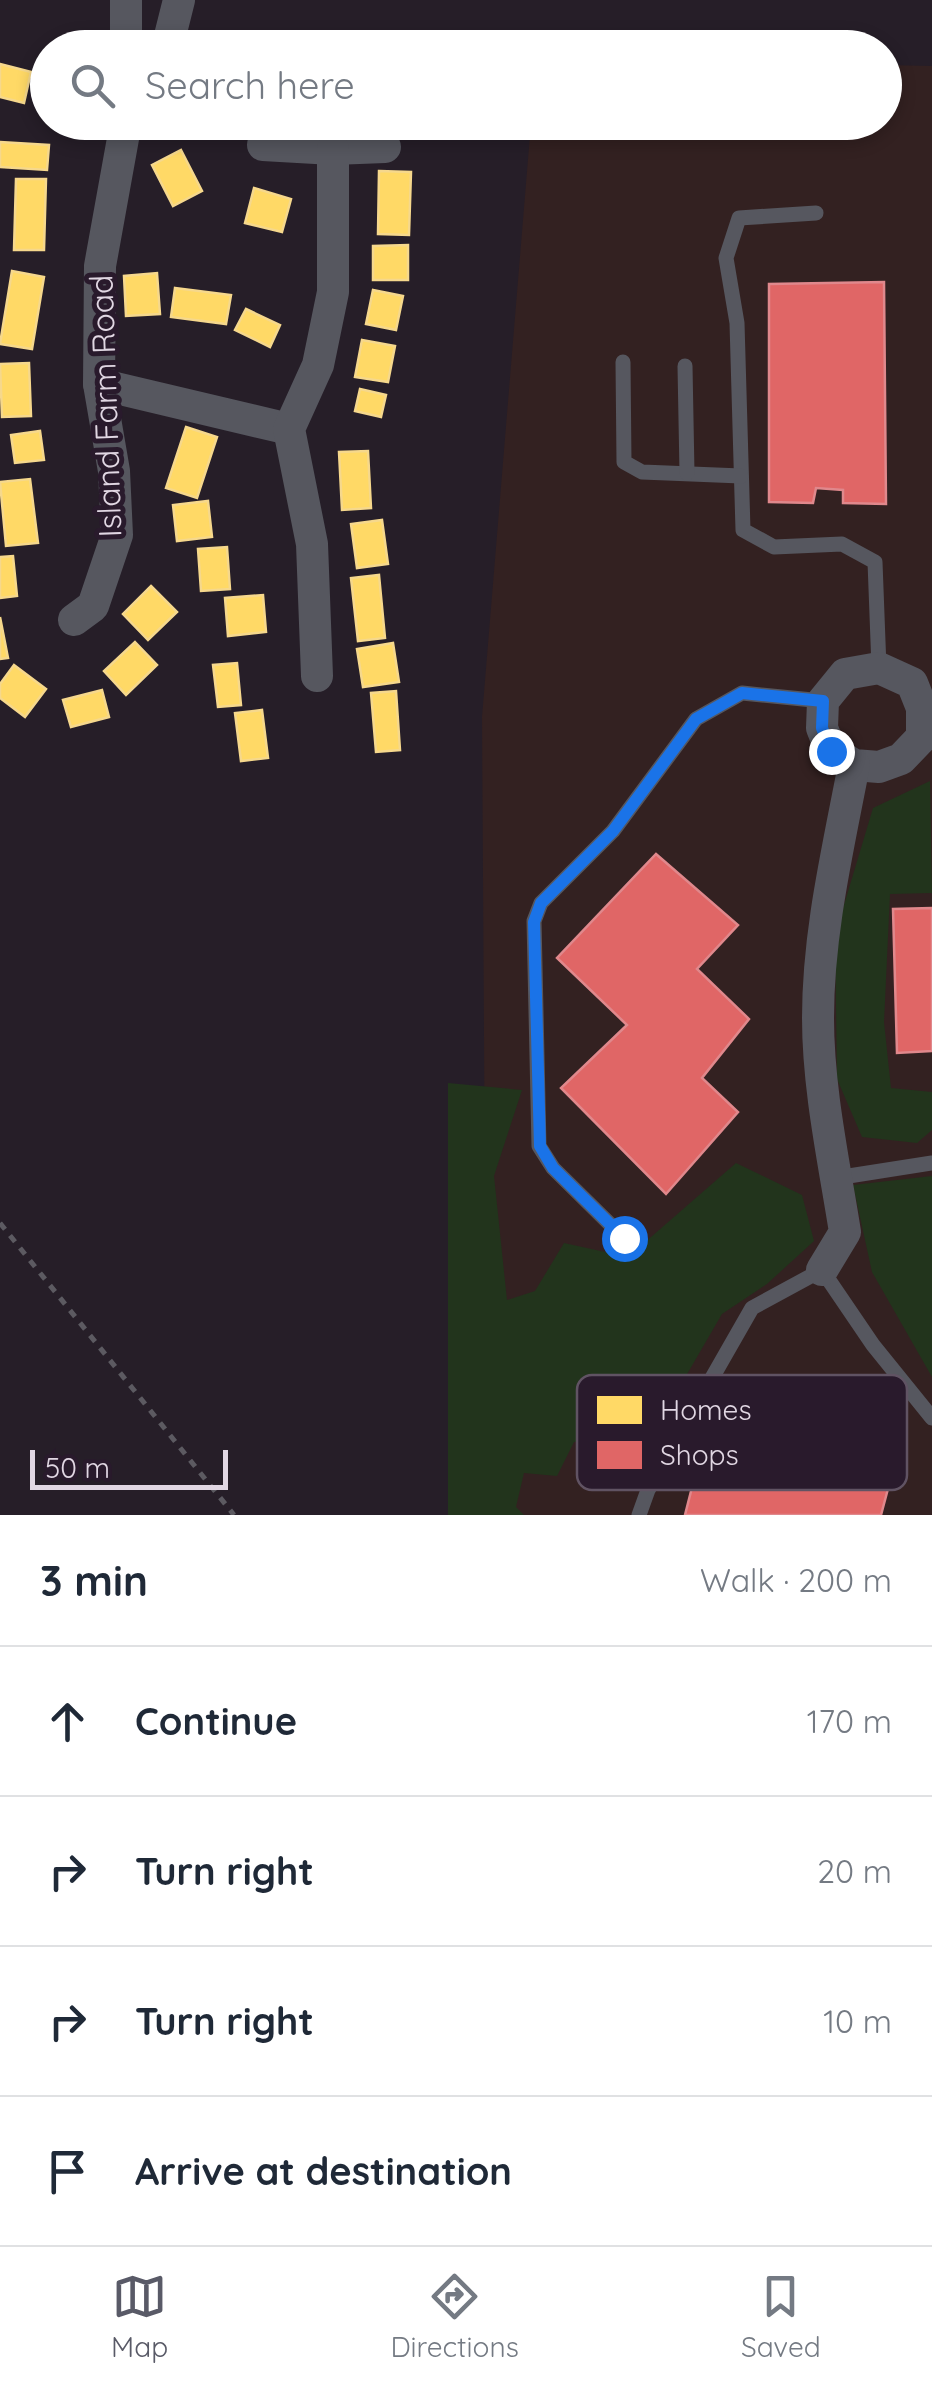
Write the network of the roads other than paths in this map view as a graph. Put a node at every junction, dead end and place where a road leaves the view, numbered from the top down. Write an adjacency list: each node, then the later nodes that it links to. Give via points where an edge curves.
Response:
1 (126, 0): 3 (street)
2 (178, 0): 4 (street)
3 (126, 30)
4 (171, 30)
5 (123, 140): 12 (street, Island Farm Road, via 100,266)
6 (263, 145): 8 (street)
7 (386, 147): 8 (street)
8 (333, 149): 13 (street, via 333,292 318,364)
9 (816, 213): 15 (lane, via 739,218 726,258 738,323)
10 (623, 362): 14 (lane, via 624,462 642,472)
11 (686, 366): 14 (lane)
12 (99, 384): 13 (street); 16 (street, Island Farm Road, via 114,471 116,535 93,606)
13 (289, 429): 18 (street, via 312,544)
14 (687, 473): 15 (lane)
15 (741, 476): 17 (lane, via 742,530 774,546 842,544 876,562)
16 (74, 620)
17 (879, 668): 19 (street, via 845,674); 20 (street, via 912,683)
18 (317, 676)
19 (823, 701): 21 (street, via 822,728 831,751); 24 (lane, via 742,693 696,719 613,831 541,903 534,922 540,1146 553,1168)
20 (927, 740): 21 (street, via 879,767)
21 (854, 766): 23 (street, via 824,924 818,1019)
22 (932, 1163): 23 (lane)
23 (836, 1178): 25 (street, via 846,1232)
24 (624, 1238)
25 (822, 1270): 26 (lane, via 752,1308); 27 (lane)
26 (715, 1375)
27 (897, 1375)
28 (907, 1387): 29 (lane)
29 (932, 1418)
30 (648, 1490): 31 (lane)
31 (639, 1515)

